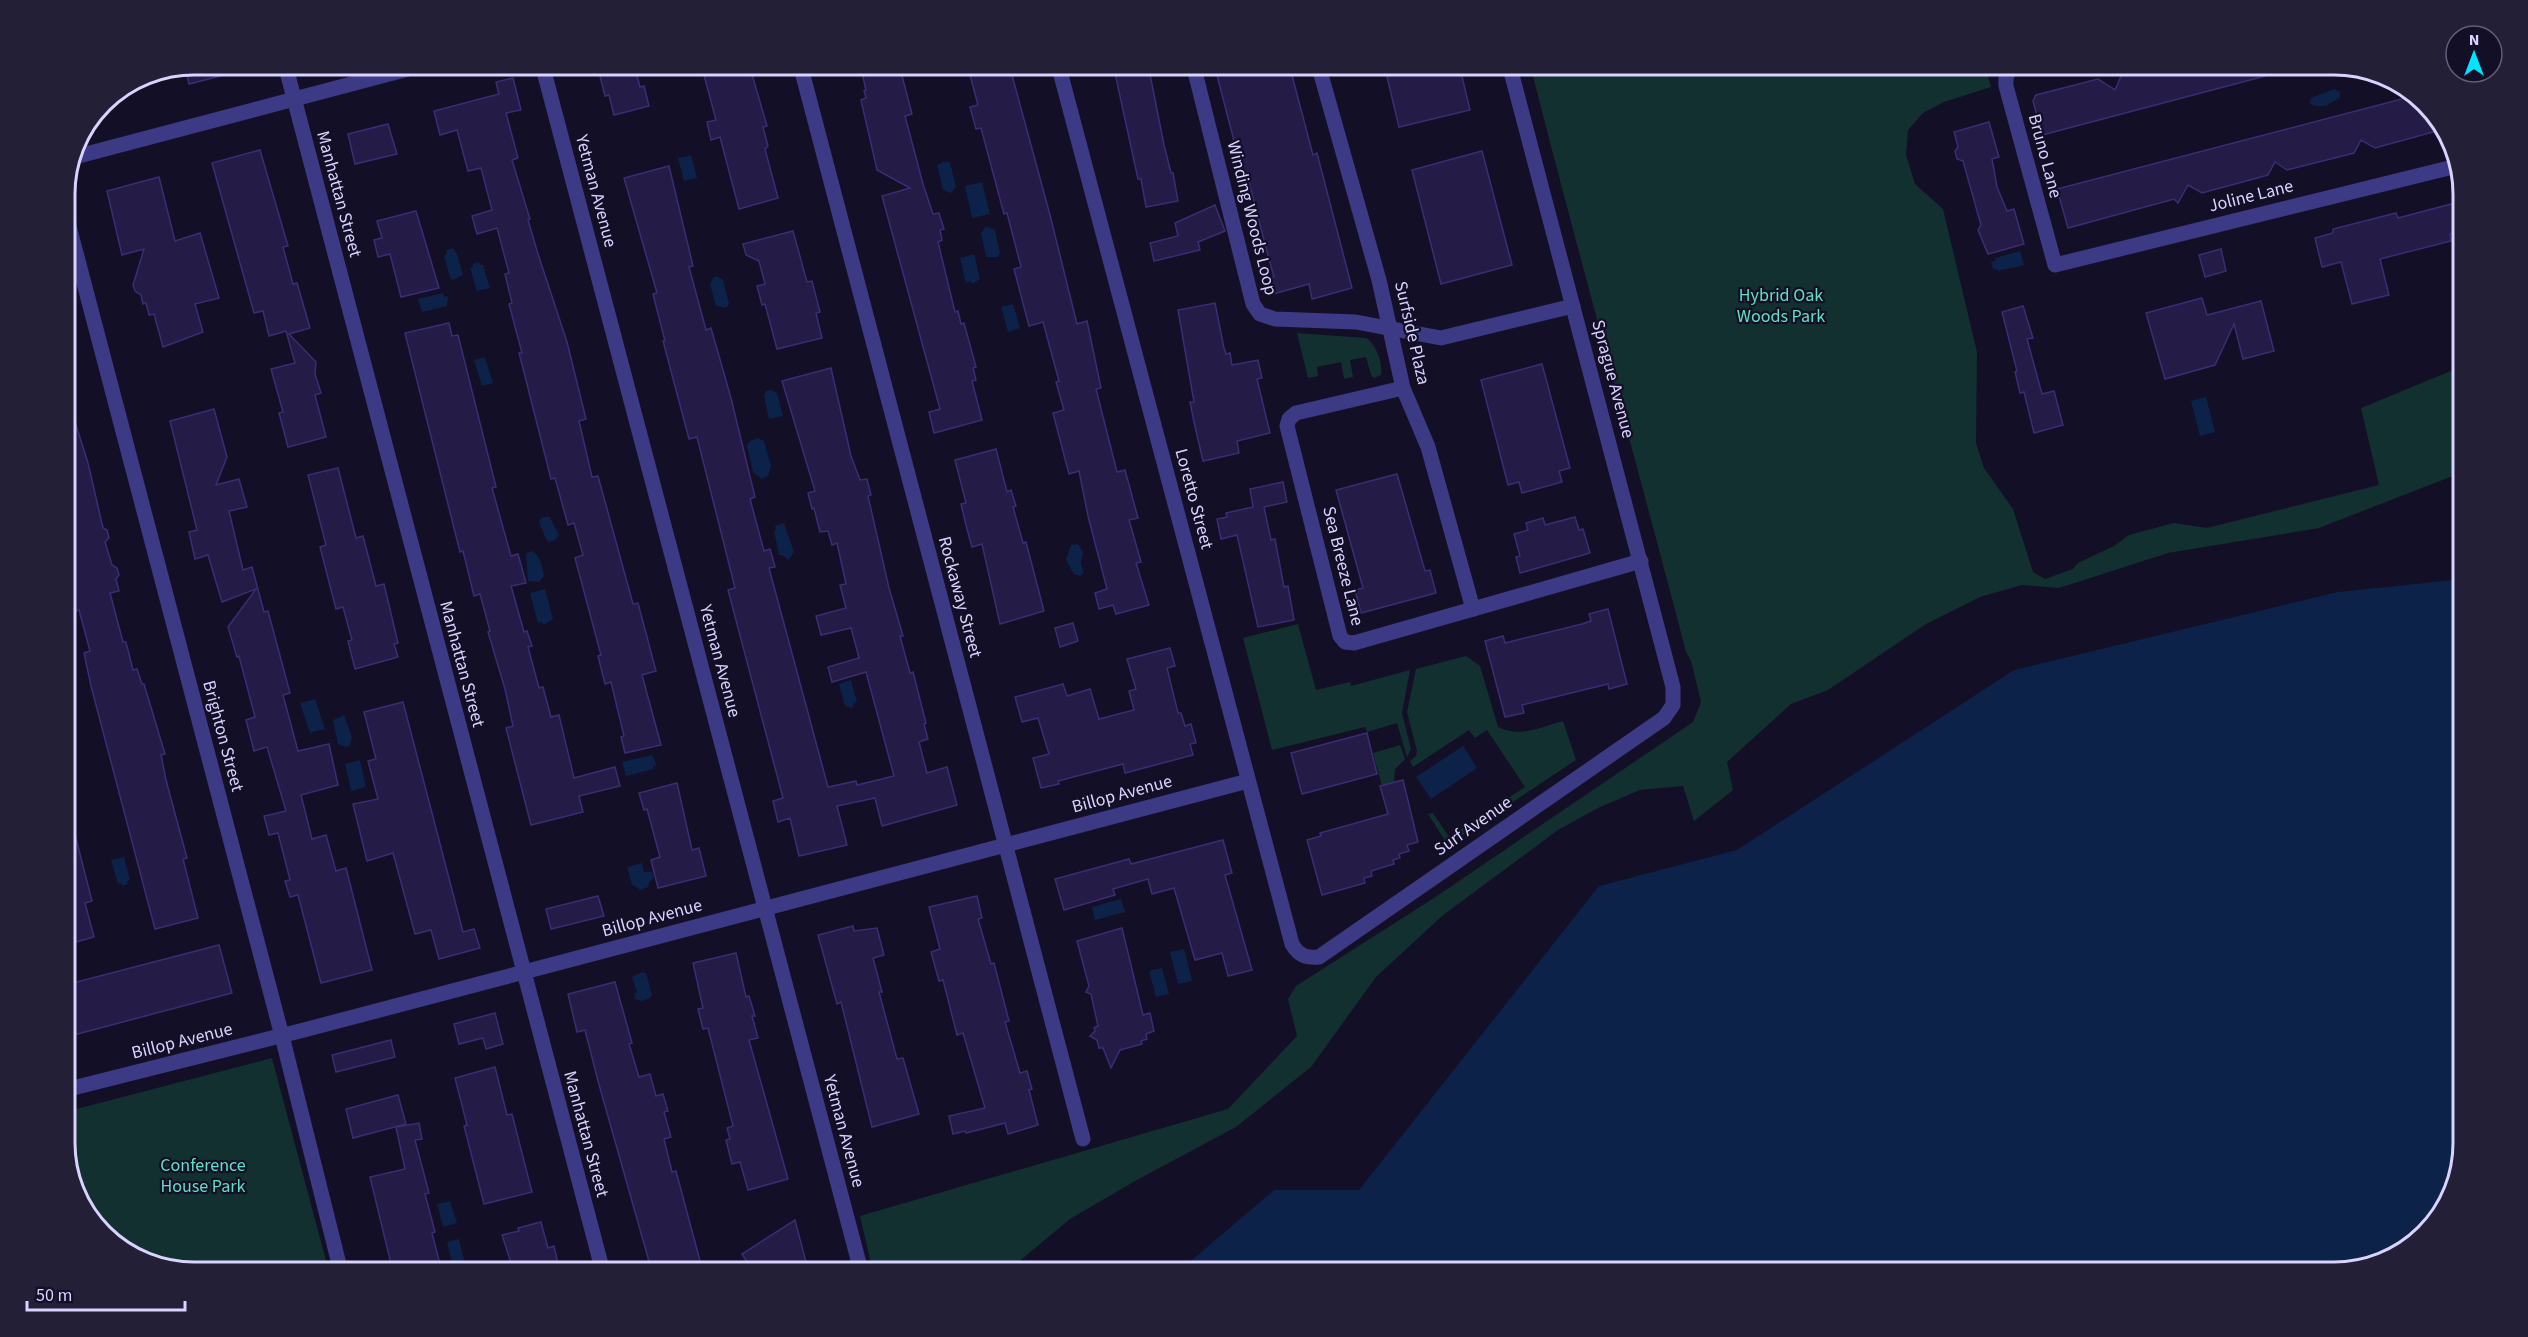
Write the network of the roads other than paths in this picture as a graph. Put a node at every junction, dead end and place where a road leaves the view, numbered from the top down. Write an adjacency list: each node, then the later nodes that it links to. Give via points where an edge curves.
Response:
1 (288, 75): 10 (street, Manhattan Street)
2 (385, 75): 10 (street)
3 (545, 75): 23 (street, Yetman Avenue)
4 (803, 75): 22 (street, Rockaway Street)
5 (1061, 75): 21 (street, Loretto Street)
6 (1196, 75): 16 (street, Winding Woods Loop, via 1256,310 1275,319)
7 (1321, 75): 16 (street, Surfside Plaza, via 1379,280)
8 (1512, 75): 15 (street, Sprague Avenue)
9 (2006, 75): 14 (street, Bruno Lane, via 2006,86)
10 (294, 99): 11 (street); 25 (street, Manhattan Street)
11 (82, 155)
12 (2450, 168): 14 (street, Joline Lane)
13 (75, 249): 26 (street, Brighton Street)
14 (2055, 265)
15 (1573, 306): 16 (street, Winding Woods Loop, via 1441,338); 18 (street, Sprague Avenue)
16 (1388, 327): 17 (street, Surfside Plaza)
17 (1403, 388): 19 (street, Surfside Plaza, via 1428,447); 19 (street, Sea Breeze Lane, via 1296,413 1289,418 1287,426 1340,636 1345,642 1354,643)
18 (1641, 561): 19 (street, Sea Breeze Lane); 20 (street, Sprague Avenue, via 1673,687)
19 (1473, 609)
20 (1672, 705): 24 (street, Surf Avenue, via 1664,718 1319,957 1306,958)
21 (1248, 781): 22 (street, Billop Avenue); 24 (street, Loretto Street)
22 (1006, 845): 23 (street, Billop Avenue); 28 (street, Rockaway Street)
23 (764, 908): 25 (street, Billop Avenue); 31 (street, Yetman Avenue)
24 (1292, 944)
25 (524, 973): 26 (street, Billop Avenue); 30 (street, Manhattan Street)
26 (282, 1036): 27 (street, Billop Avenue); 29 (street, Brighton Street)
27 (75, 1088)
28 (1083, 1139)
29 (338, 1262)
30 (600, 1262)
31 (859, 1262)

